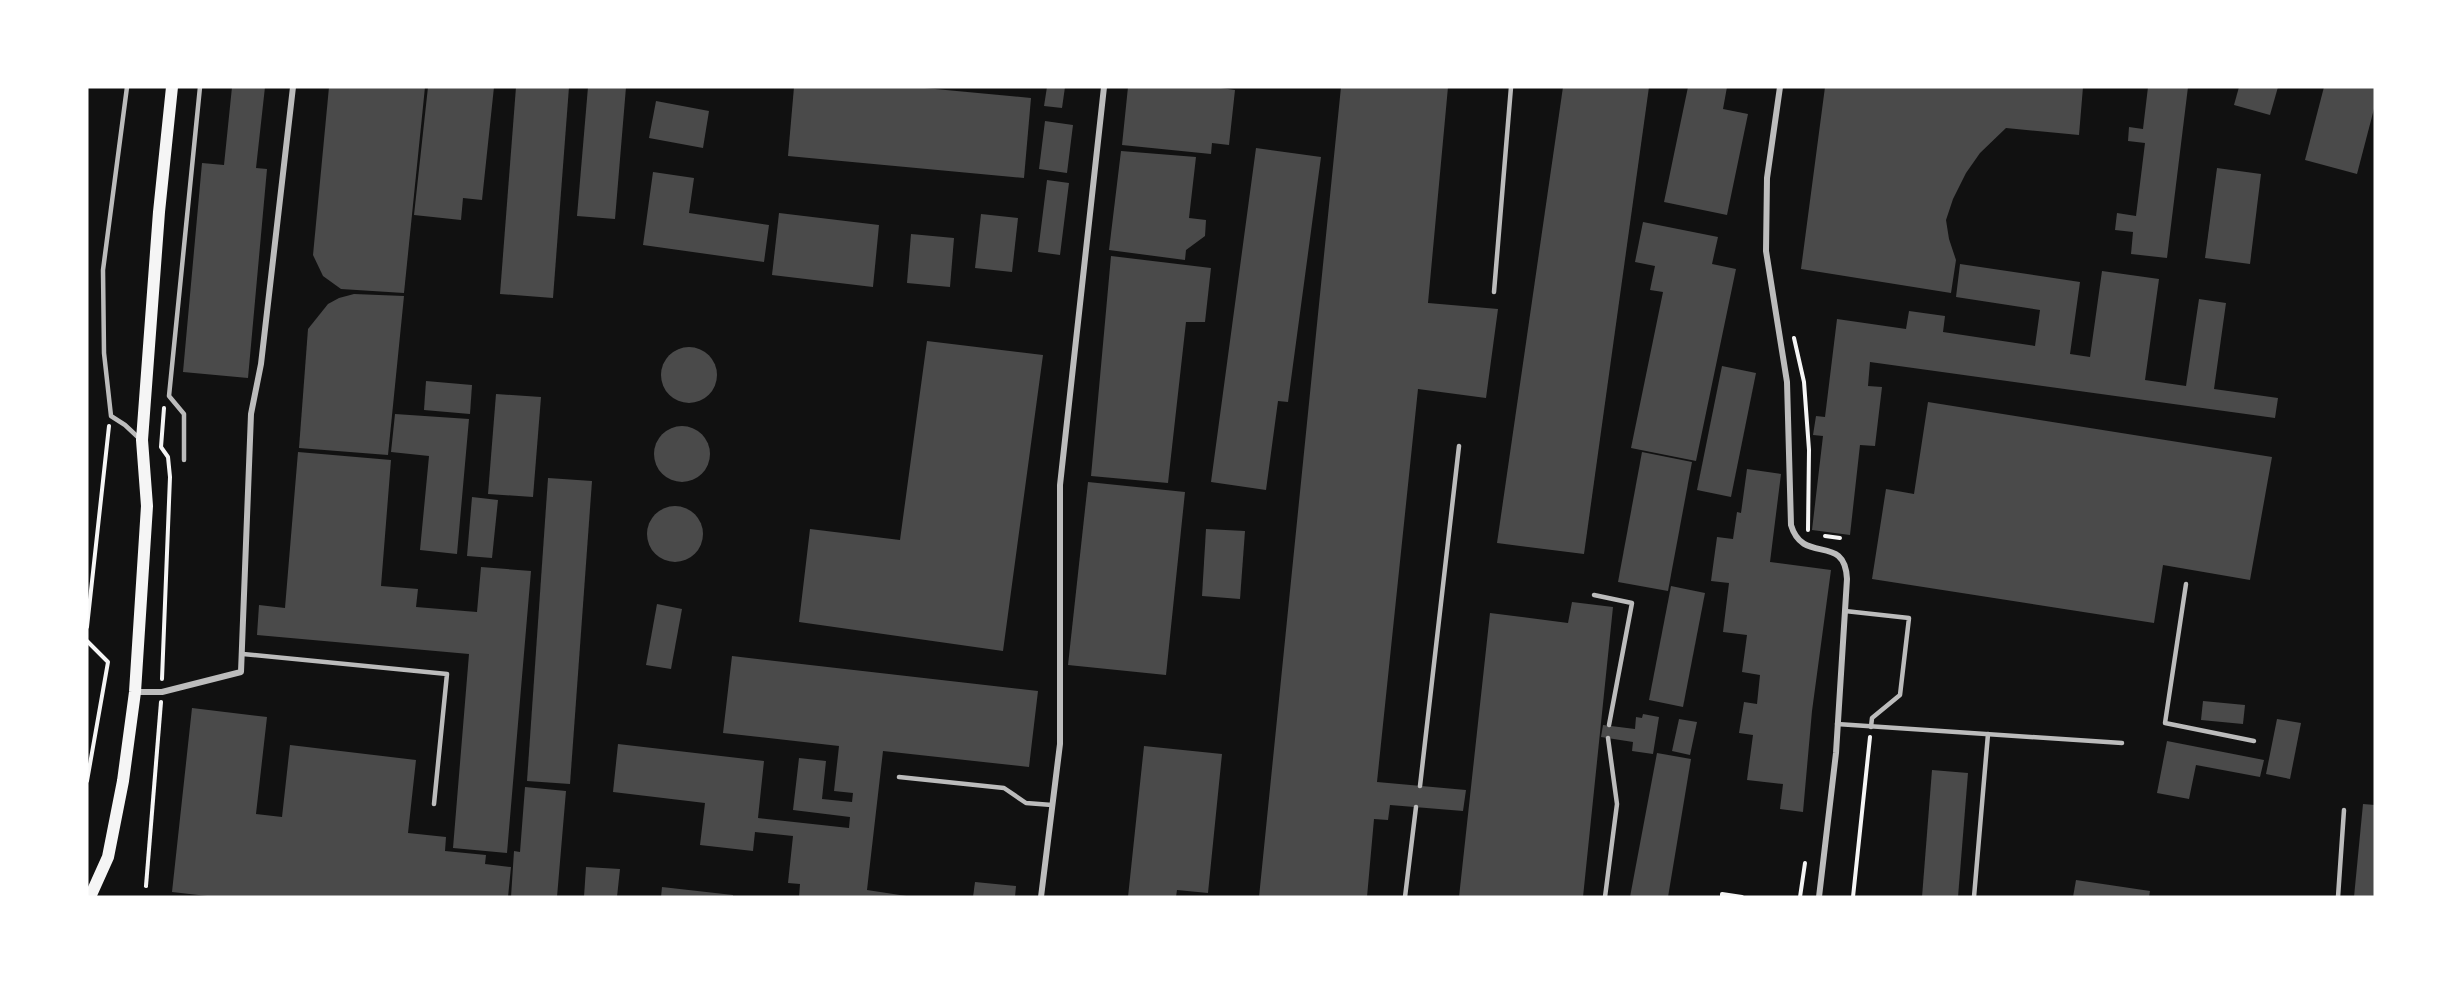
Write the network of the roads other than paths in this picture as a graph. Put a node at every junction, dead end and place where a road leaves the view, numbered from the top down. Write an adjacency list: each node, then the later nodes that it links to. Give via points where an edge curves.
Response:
1 (127, 87): 9 (lane, via 104,270 104,353 111,416)
2 (172, 87): 9 (main road)
3 (200, 87): 11 (lane, via 169,396 184,414)
4 (293, 87): 15 (street, via 261,364 251,414)
5 (1104, 87): 27 (street, via 1060,485 1060,744)
6 (1511, 87): 8 (lane)
7 (1780, 87): 14 (street, via 1767,178 1766,251 1787,382 1791,525 1803,545 1833,552 1842,560 1848,579)
8 (1494, 292)
9 (142, 440): 16 (main road, via 147,506)
10 (1459, 446): 25 (lane)
11 (184, 460)
12 (2186, 584): 22 (lane, via 2165,723)
13 (1594, 595): 18 (lane, via 1632,603)
14 (1845, 611): 17 (street); 19 (lane, via 1908,618 1900,695 1872,718)
15 (243, 654): 16 (street, via 241,672 162,692); 26 (lane, via 447,674)
16 (135, 692): 30 (main road, via 108,857)
17 (1837, 724): 19 (lane); 34 (street)
18 (1609, 726)
19 (1871, 727): 20 (lane)
20 (1988, 734): 23 (lane); 35 (lane)
21 (1608, 738): 33 (lane, via 1617,804)
22 (2254, 741)
23 (2122, 743)
24 (899, 777): 27 (lane, via 1004,788 1026,803)
25 (1420, 786)
26 (435, 804)
27 (1052, 805): 31 (street)
28 (1416, 807): 32 (lane)
29 (2344, 810): 36 (lane)
30 (93, 896)
31 (1041, 897)
32 (1405, 897)
33 (1605, 897)
34 (1819, 897)
35 (1974, 897)
36 (2338, 897)

